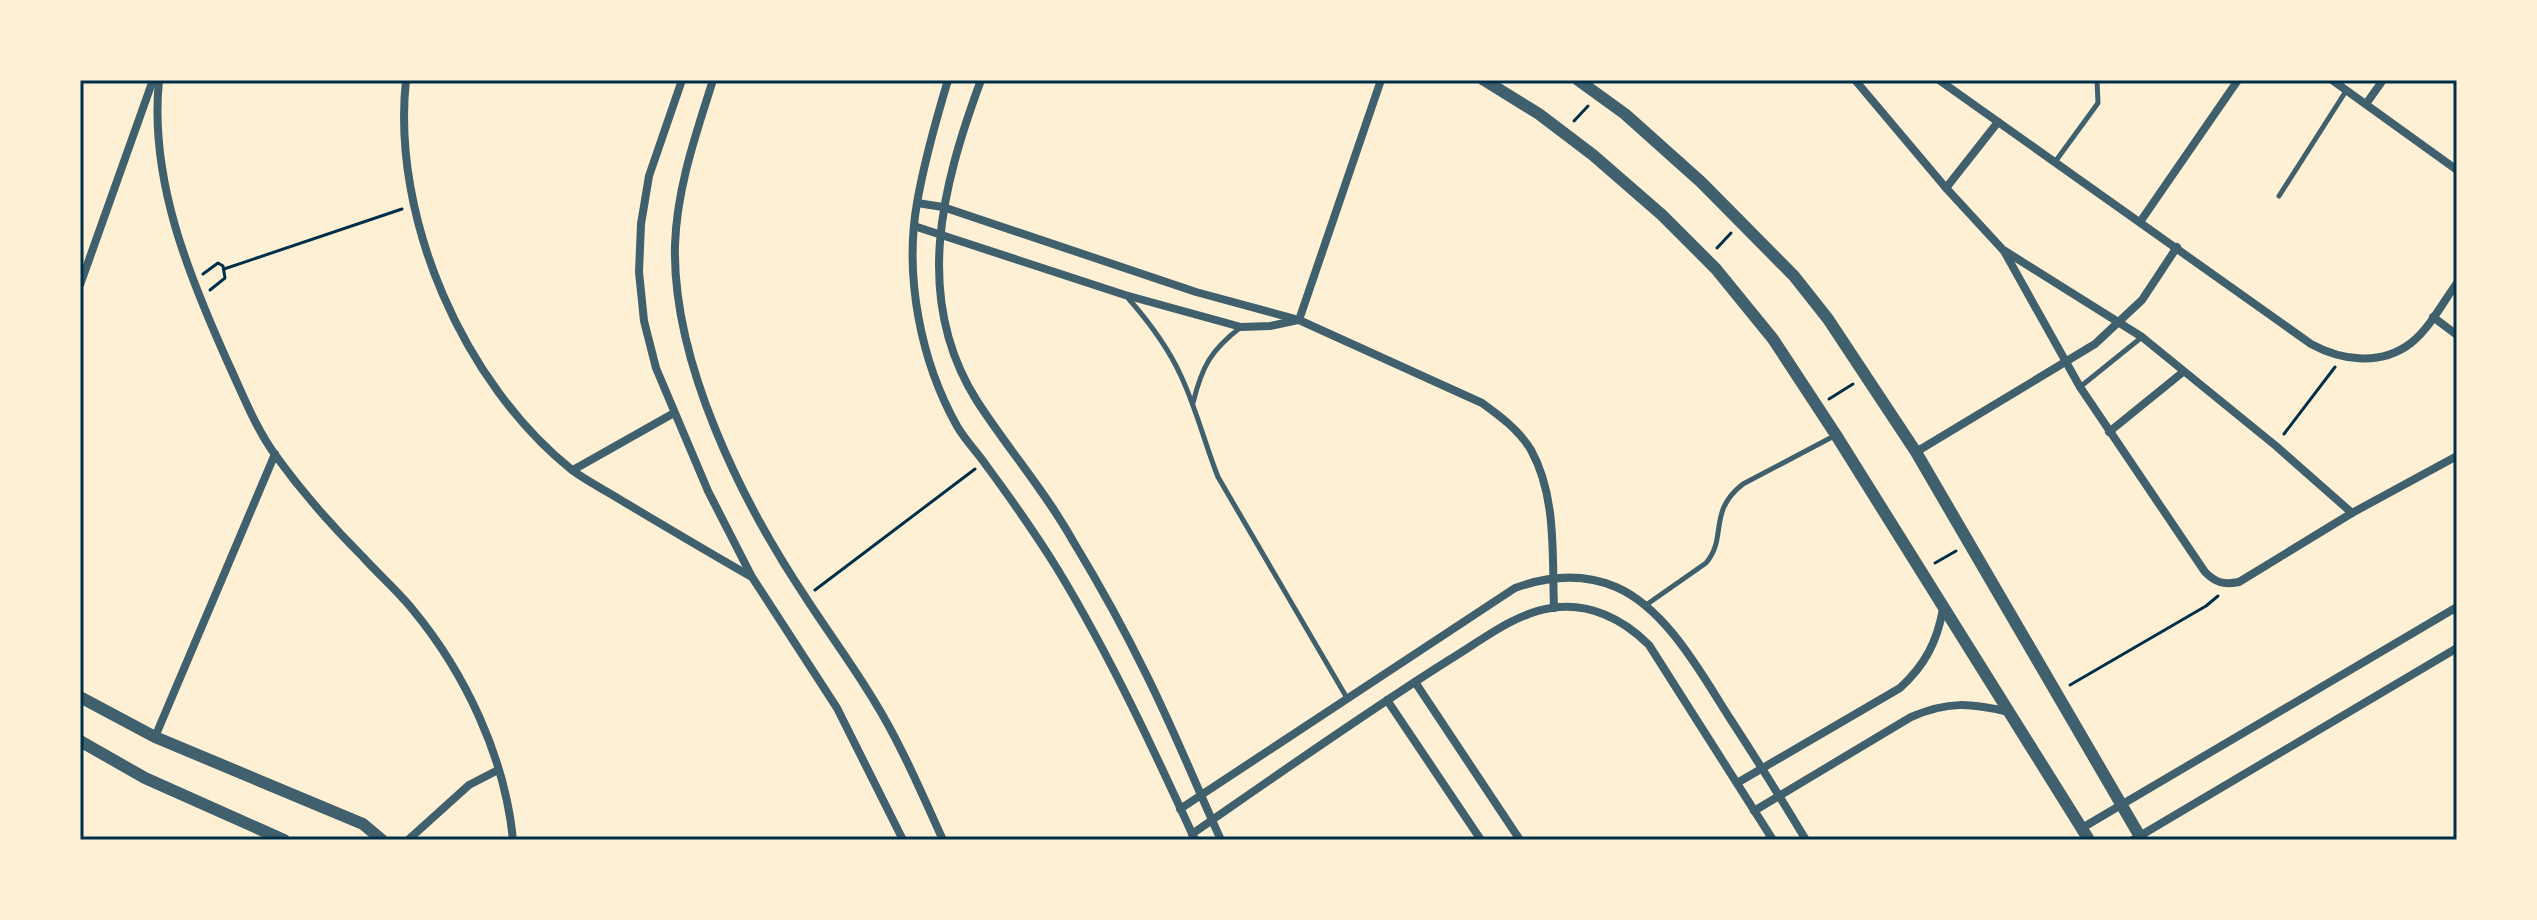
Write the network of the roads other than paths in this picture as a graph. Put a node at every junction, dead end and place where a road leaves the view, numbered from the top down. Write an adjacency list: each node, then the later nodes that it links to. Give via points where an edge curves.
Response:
1 (153, 80): 32 (street)
2 (159, 80): 48 (street, via 161,172 176,230 249,409)
3 (406, 80): 50 (street, via 406,151 433,271 458,328 490,380 528,428)
4 (682, 80): 44 (street, via 649,176 639,272 644,321)
5 (713, 80): 83 (street, via 680,195 677,296 686,345 739,483 805,597 875,701)
6 (948, 80): 24 (street)
7 (981, 80): 25 (street)
8 (1381, 80): 35 (street)
9 (1484, 80): 46 (street, via 1564,133 1662,215 1773,339)
10 (1578, 80): 47 (street, via 1625,114 1794,276)
11 (1855, 80): 22 (street)
12 (1939, 80): 19 (street)
13 (2097, 80): 20 (lane, via 2098,103)
14 (2238, 80): 26 (street)
15 (2332, 80): 17 (street)
16 (2383, 80): 18 (street)
17 (2346, 90): 18 (street); 23 (lane)
18 (2366, 104): 21 (street)
19 (1998, 122): 20 (street); 22 (street)
20 (2055, 162): 26 (street)
21 (2457, 170)
22 (1946, 188): 30 (street)
23 (2279, 196)
24 (917, 203): 25 (street); 27 (street)
25 (943, 207): 28 (street); 35 (street, via 1196,292)
26 (2140, 222): 29 (street)
27 (914, 226): 28 (street); 72 (street, via 920,323 936,380 959,428 1043,545 1086,616)
28 (940, 235): 33 (street); 69 (street, via 941,297 952,351 976,399 1080,552 1147,675)
29 (2177, 247): 34 (street, via 2311,344 2342,358 2394,352 2411,343); 36 (street)
30 (2004, 251): 36 (street); 40 (street)
31 (2457, 283): 34 (street)
32 (80, 285)
33 (1125, 295): 37 (street); 43 (lane, via 1165,346)
34 (2433, 317): 38 (street)
35 (1299, 320): 37 (street); 53 (street, via 1445,384 1509,423 1530,448 1544,478)
36 (2121, 322): 39 (street); 40 (street)
37 (1241, 327): 43 (lane, via 1219,343 1206,362)
38 (2457, 335)
39 (2142, 337): 41 (street); 42 (lane)
40 (2066, 362): 42 (street); 47 (street)
41 (2183, 372): 45 (street); 51 (street)
42 (2080, 387): 45 (street)
43 (1193, 404): 61 (lane, via 1218,477)
44 (674, 413): 50 (street); 52 (street)
45 (2109, 432): 51 (street, via 2214,581 2239,582)
46 (1836, 435): 54 (lane, via 1732,493 1706,563); 57 (street)
47 (1916, 452): 71 (street)
48 (275, 454): 64 (street); 67 (street, via 447,654 477,711)
49 (2457, 456): 51 (street)
50 (573, 470): 52 (street)
51 (2352, 513)
52 (752, 577): 82 (street, via 837,708)
53 (1553, 578): 54 (street, via 1586,578 1617,588); 56 (street); 61 (street, via 1533,581 1498,598)
54 (1645, 606): 66 (street, via 1679,641)
55 (2457, 607): 71 (street)
56 (1554, 608): 59 (street, via 1511,621); 68 (street, via 1597,611 1636,632)
57 (1943, 608): 63 (street); 66 (street, via 1930,653 1900,688)
58 (2457, 648): 77 (street)
59 (1415, 682): 62 (street); 86 (street)
60 (80, 697): 64 (street)
61 (1347, 698): 69 (street)
62 (1387, 700): 74 (street); 85 (street)
63 (2009, 712): 70 (street, via 1959,704 1934,707); 75 (street)
64 (155, 737): 79 (street, via 363,824)
65 (80, 741): 78 (street, via 145,778)
66 (1762, 768): 68 (street); 70 (street)
67 (498, 770): 80 (street, via 469,785); 81 (street)
68 (1737, 783): 73 (street)
69 (1200, 795): 72 (street); 74 (street)
70 (1779, 796): 73 (street); 88 (street)
71 (2122, 805): 75 (street); 77 (street)
72 (1180, 809): 76 (street)
73 (1754, 811): 87 (street)
74 (1212, 820): 76 (street); 84 (street)
75 (2085, 834)
76 (1194, 837)
77 (2138, 839)
78 (284, 840)
79 (382, 840)
80 (408, 840)
81 (513, 840)
82 (903, 840)
83 (943, 840)
84 (1221, 840)
85 (1481, 840)
86 (1520, 840)
87 (1773, 840)
88 (1806, 840)

